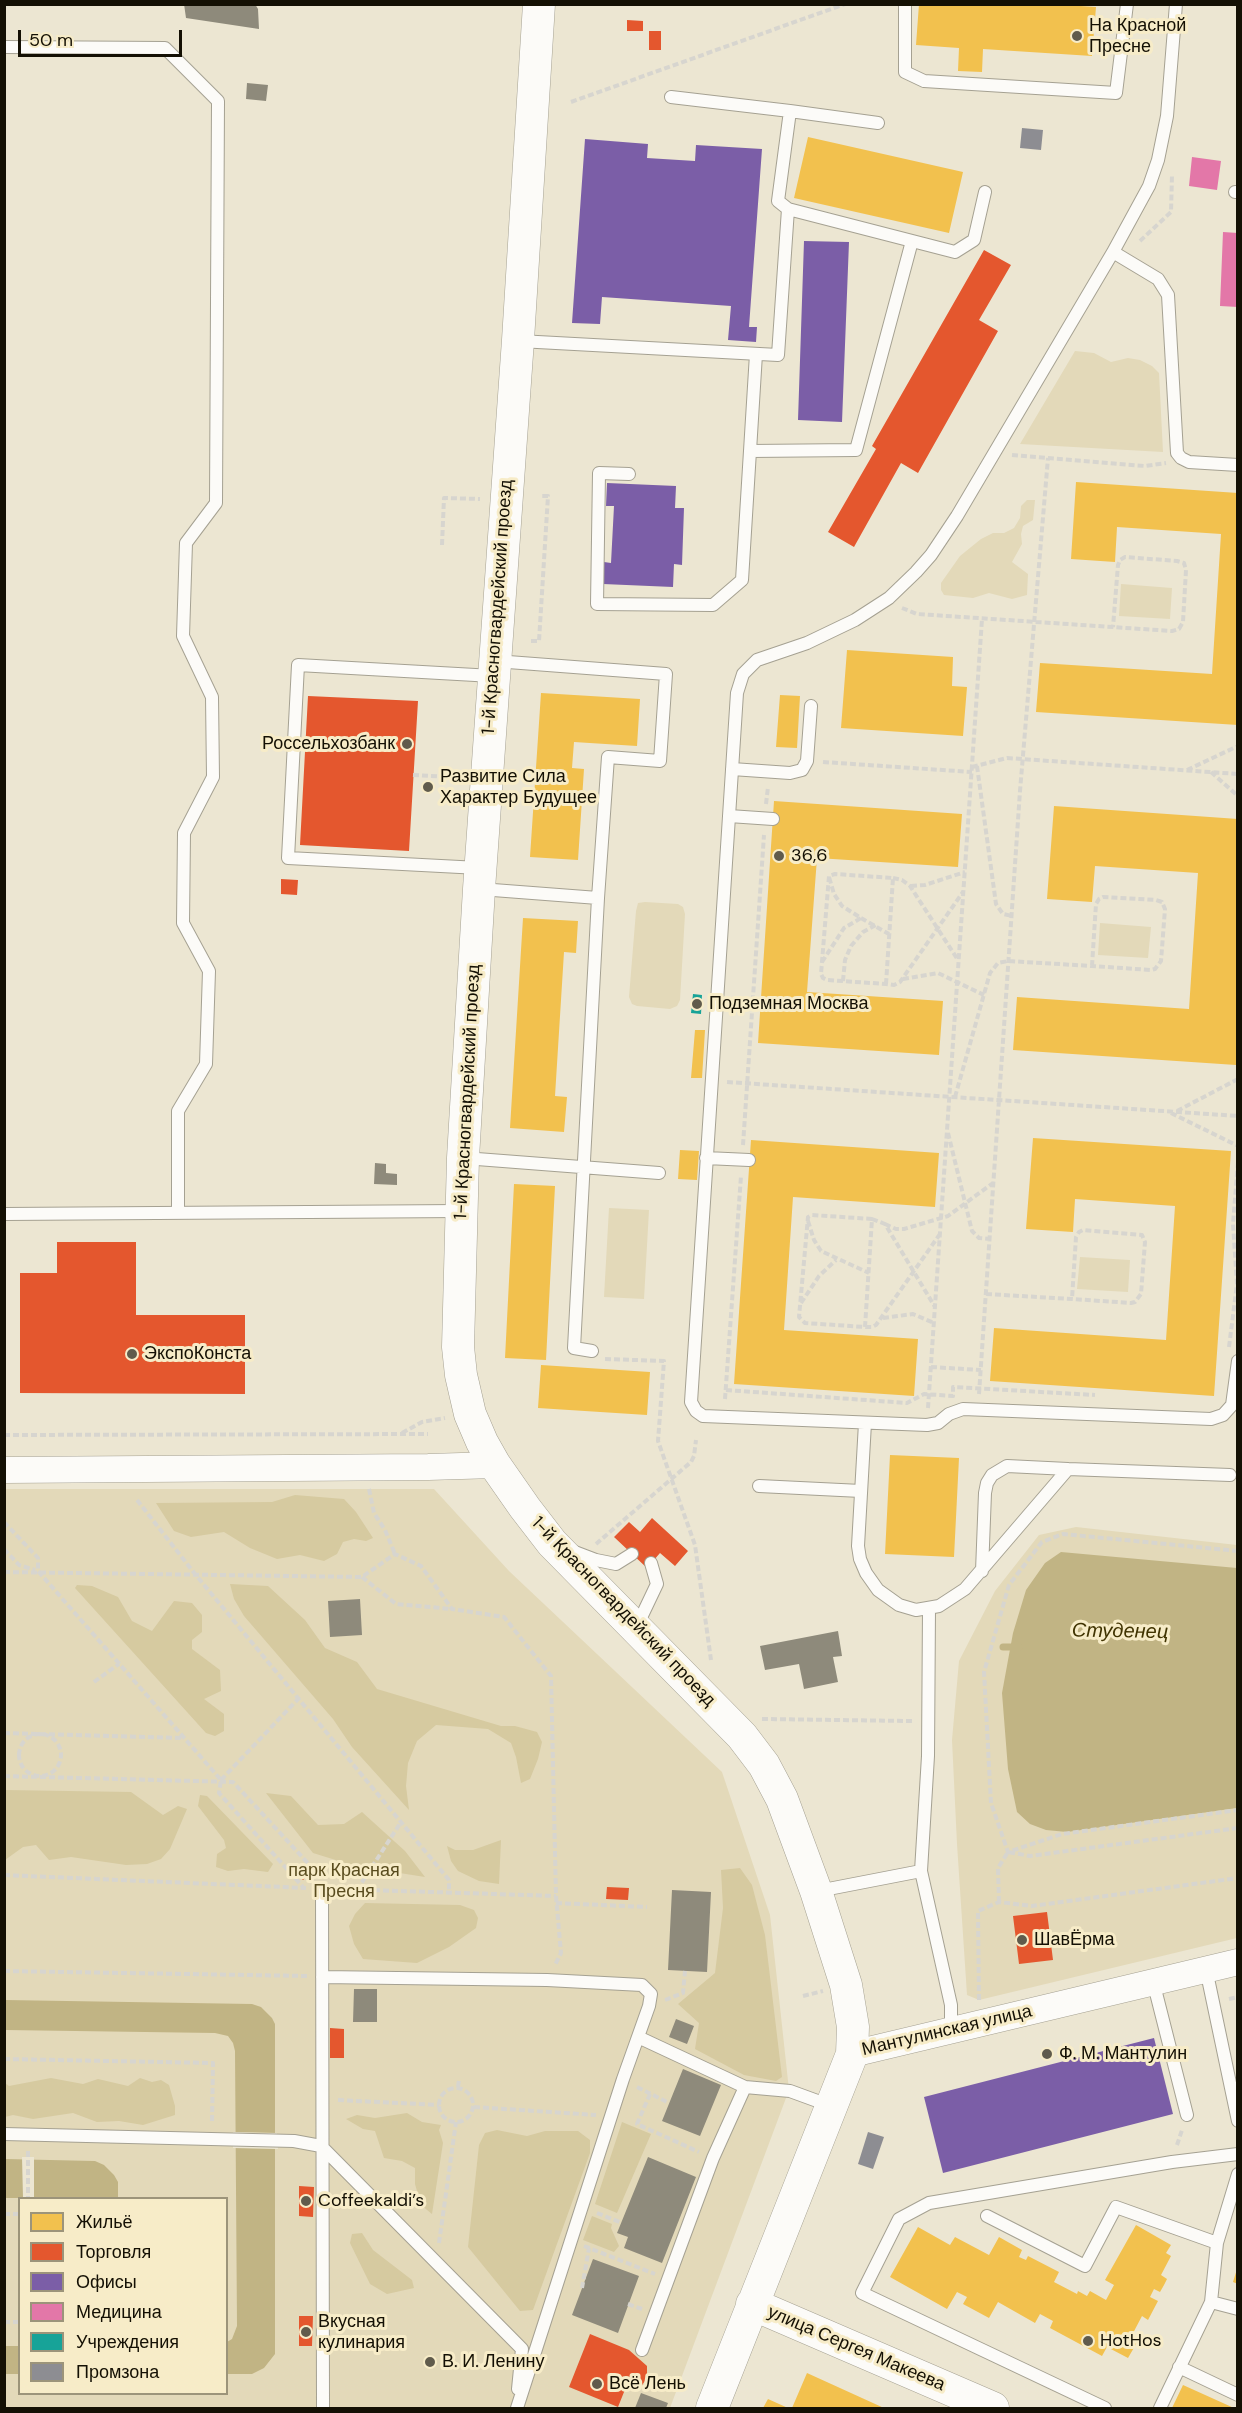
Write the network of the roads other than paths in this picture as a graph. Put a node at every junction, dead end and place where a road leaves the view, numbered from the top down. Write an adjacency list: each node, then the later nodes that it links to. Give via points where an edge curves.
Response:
1 (539, 4): 13 (street, 1-й Красногвардейский проезд)
2 (905, 4): 3 (lane, via 905,72 924,81 1116,93)
3 (1127, 4)
4 (1176, 4): 12 (lane, via 1167,116 1158,160 1149,186)
5 (4, 47): 31 (lane, via 165,48 218,101 216,503 186,543 183,636 212,697 213,777 184,833 183,923 209,972 207,1053 206,1064 178,1111)
6 (671, 98): 7 (lane)
7 (790, 111): 8 (lane); 10 (lane, via 778,201)
8 (878, 123)
9 (985, 192): 11 (lane, via 974,240 955,252)
10 (788, 209): 11 (lane); 14 (lane, via 778,356)
11 (912, 241): 15 (lane, via 856,450)
12 (1113, 252): 16 (lane, via 1158,279 1168,295 1177,453 1189,462); 20 (lane, via 944,535 916,572 855,620 807,643 757,660 748,668 737,693)
13 (518, 340): 14 (lane); 18 (street, 1-й Красногвардейский проезд)
14 (756, 354): 15 (lane)
15 (750, 451): 17 (lane, via 742,580 713,605 597,604 600,474)
16 (1238, 465)
17 (629, 474)
18 (493, 668): 23 (street, 1-й Красногвардейский проезд); 23 (lane, via 298,665 288,858); 24 (lane, via 666,674 660,760 608,757)
19 (811, 706): 20 (lane, via 805,766 796,773)
20 (732, 769): 21 (lane)
21 (729, 816): 22 (lane); 26 (lane)
22 (769, 819)
23 (480, 879): 24 (lane); 25 (street, 1-й Красногвардейский проезд)
24 (598, 898): 28 (lane)
25 (463, 1158): 28 (lane); 30 (street, 1-й Красногвардейский проезд)
26 (706, 1158): 27 (lane); 35 (lane, via 693,1408 703,1416)
27 (746, 1160)
28 (583, 1167): 29 (lane); 33 (lane, via 574,1348)
29 (659, 1173)
30 (461, 1211): 31 (lane); 36 (street, 1-й Красногвардейский проезд, via 461,1375 470,1414)
31 (178, 1213): 32 (lane)
32 (4, 1214)
33 (592, 1351)
34 (1233, 1358): 35 (lane, via 1232,1405 1211,1419 963,1409 932,1425)
35 (865, 1423): 41 (lane)
36 (495, 1465): 38 (street); 42 (street, 1-й Красногвардейский проезд)
37 (1068, 1468): 39 (lane); 45 (lane); 45 (lane, via 1007,1466 992,1474 985,1493)
38 (4, 1470)
39 (1230, 1475)
40 (759, 1486): 41 (lane)
41 (861, 1491): 46 (lane, via 858,1546 866,1573 879,1590 899,1605)
42 (552, 1543): 43 (lane, via 616,1564); 47 (street, 1-й Красногвардейский проезд)
43 (632, 1554)
44 (651, 1563): 47 (lane, via 657,1584)
45 (982, 1571): 46 (lane, via 957,1596)
46 (929, 1609): 48 (lane)
47 (637, 1628): 50 (street, 1-й Красногвардейский проезд, via 742,1736 764,1765 782,1799)
48 (921, 1871): 50 (lane); 55 (lane, via 951,2005)
49 (322, 1888): 53 (lane)
50 (816, 1891): 57 (street, 1-й Красногвардейский проезд, via 846,1985 853,2027)
51 (1238, 1962): 52 (street, Мантулинская улица)
52 (1206, 1969): 54 (street, Мантулинская улица); 59 (lane)
53 (322, 1977): 56 (lane, via 642,1985 651,1994); 64 (lane)
54 (1153, 1981): 55 (street, Мантулинская улица); 61 (lane)
55 (951, 2031): 57 (street, Мантулинская улица)
56 (638, 2037): 58 (lane); 72 (lane)
57 (852, 2054): 60 (street, Мантулинская улица)
58 (745, 2086): 60 (lane, via 790,2091); 74 (lane, via 713,2158)
59 (1235, 2099): 62 (lane)
60 (832, 2106): 70 (street, Мантулинская улица)
61 (1187, 2115)
62 (1238, 2121)
63 (4, 2134): 64 (lane, via 294,2141)
64 (321, 2146): 73 (lane); 77 (lane)
65 (1238, 2154): 81 (lane, via 929,2203 899,2218 862,2293)
66 (1238, 2174): 68 (lane)
67 (987, 2216): 68 (lane, via 1085,2266 1116,2206)
68 (1217, 2243): 69 (lane)
69 (1211, 2302): 71 (lane); 75 (lane)
70 (752, 2304): 79 (street, Мантулинская улица); 80 (street, улица Сергея Макеева)
71 (1238, 2309)
72 (537, 2347): 73 (lane); 78 (lane)
73 (522, 2349): 78 (lane)
74 (642, 2350)
75 (1179, 2367): 76 (lane); 82 (lane)
76 (1238, 2395)
77 (323, 2409)
78 (517, 2409)
79 (712, 2409)
80 (993, 2409)
81 (1105, 2409)
82 (1160, 2409)

